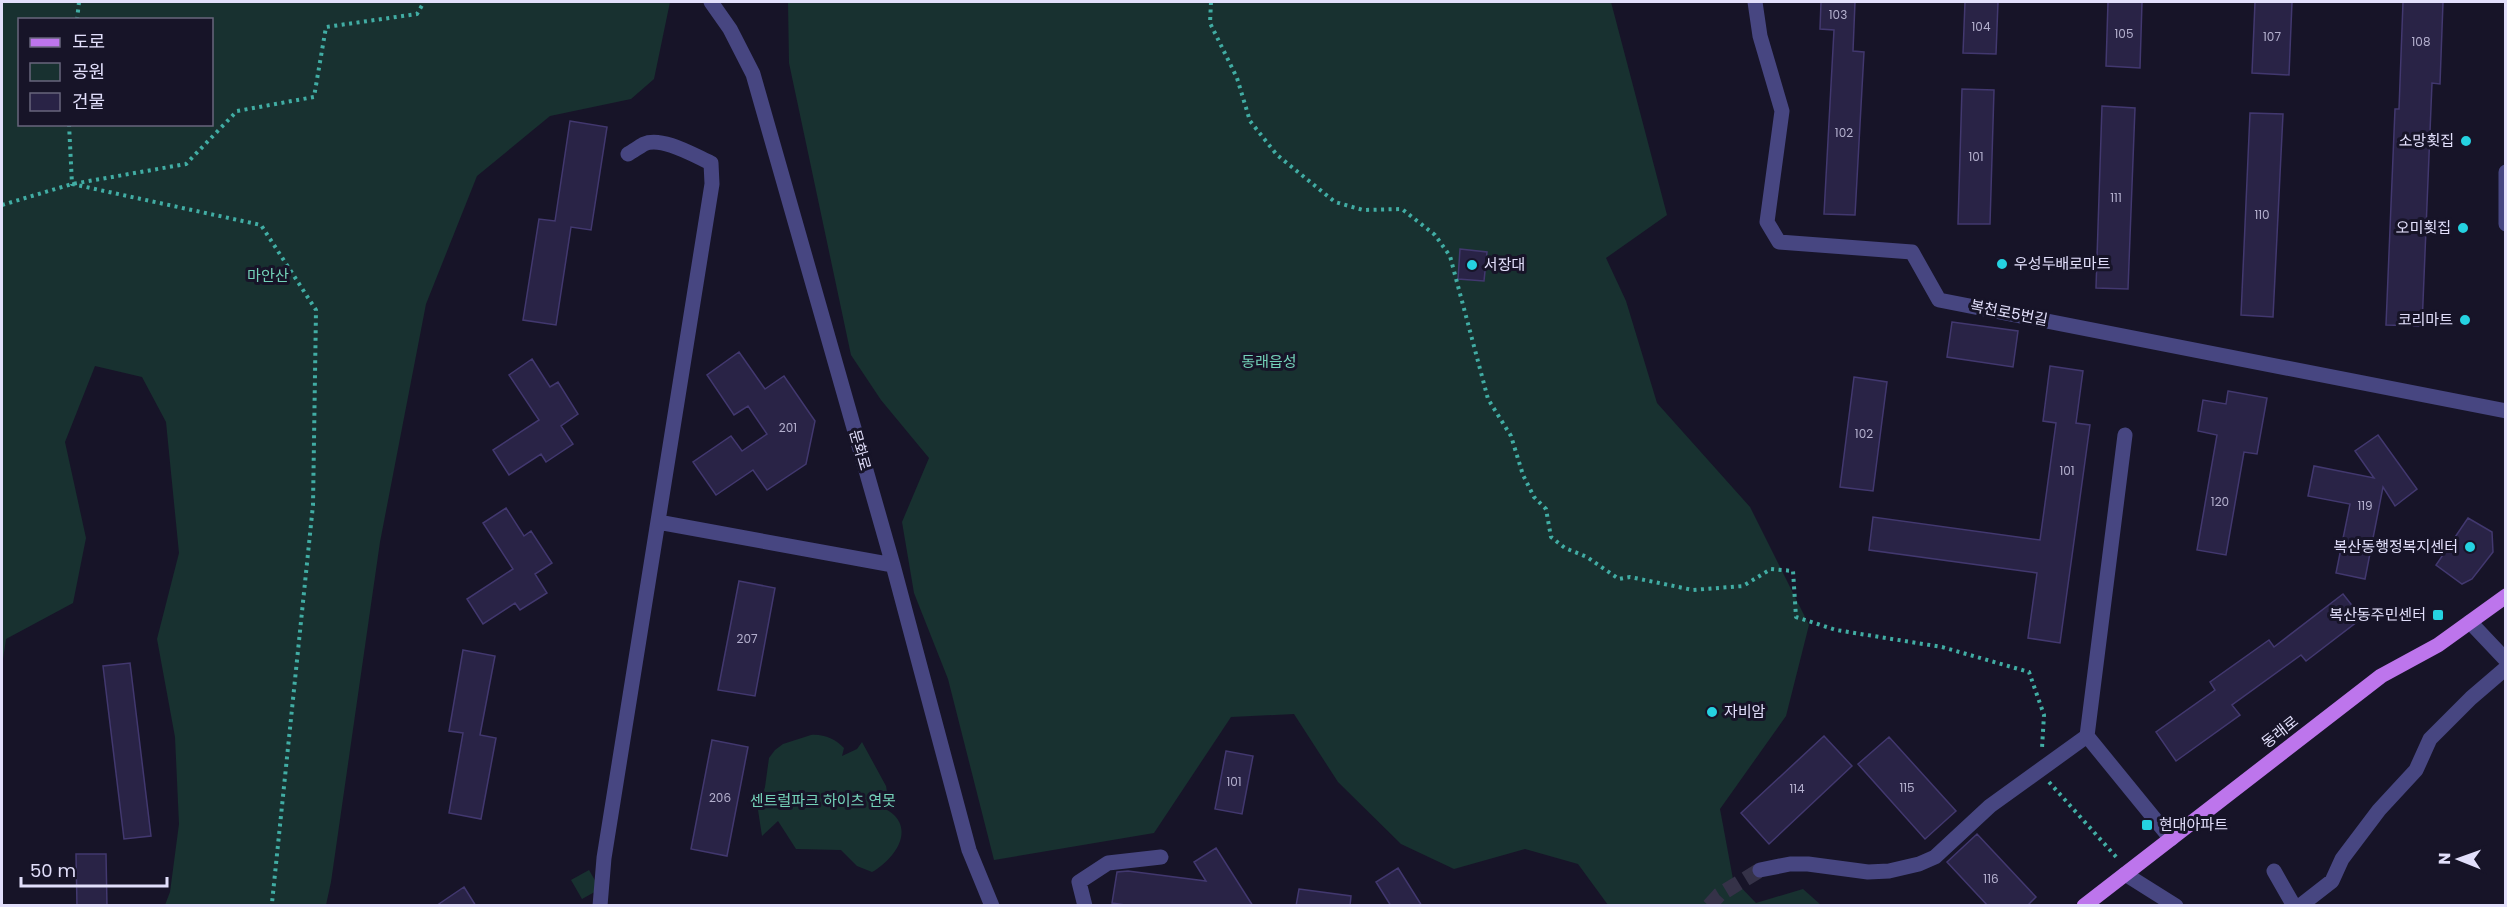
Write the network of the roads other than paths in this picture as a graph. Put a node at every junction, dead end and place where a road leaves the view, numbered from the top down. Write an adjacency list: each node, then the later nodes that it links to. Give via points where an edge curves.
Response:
1 (711, 2): 9 (street, 문화로, via 753,74)
2 (1755, 2): 6 (street, 복천로5번길, via 1760,36 1782,111 1767,222 1779,242 1912,252 1939,300)
3 (628, 154): 8 (street, via 646,143 658,143 711,163 712,184)
4 (2505, 172): 5 (street)
5 (2505, 224)
6 (2505, 411)
7 (2125, 435): 14 (street)
8 (658, 522): 9 (street); 20 (street, via 604,858)
9 (892, 565): 21 (street, 문화로, via 969,850)
10 (2505, 596): 11 (main road, 동래로)
11 (2470, 622): 12 (street); 15 (main road, 동래로, via 2438,645 2381,676)
12 (2505, 660)
13 (2505, 668): 26 (street, via 2430,739 2416,770 2379,810 2342,859 2332,881)
14 (2087, 736): 15 (street); 17 (street, via 1990,806 1935,857 1919,864 1868,872 1808,864)
15 (2171, 838): 19 (main road, 동래로)
16 (1161, 856): 22 (street, via 1108,863 1079,882)
17 (1760, 870)
18 (2274, 871): 25 (street)
19 (2125, 874): 23 (main road, 동래로); 24 (street)
20 (600, 906)
21 (992, 906)
22 (1085, 906)
23 (2084, 906)
24 (2176, 906)
25 (2294, 906)
26 (2300, 906)

